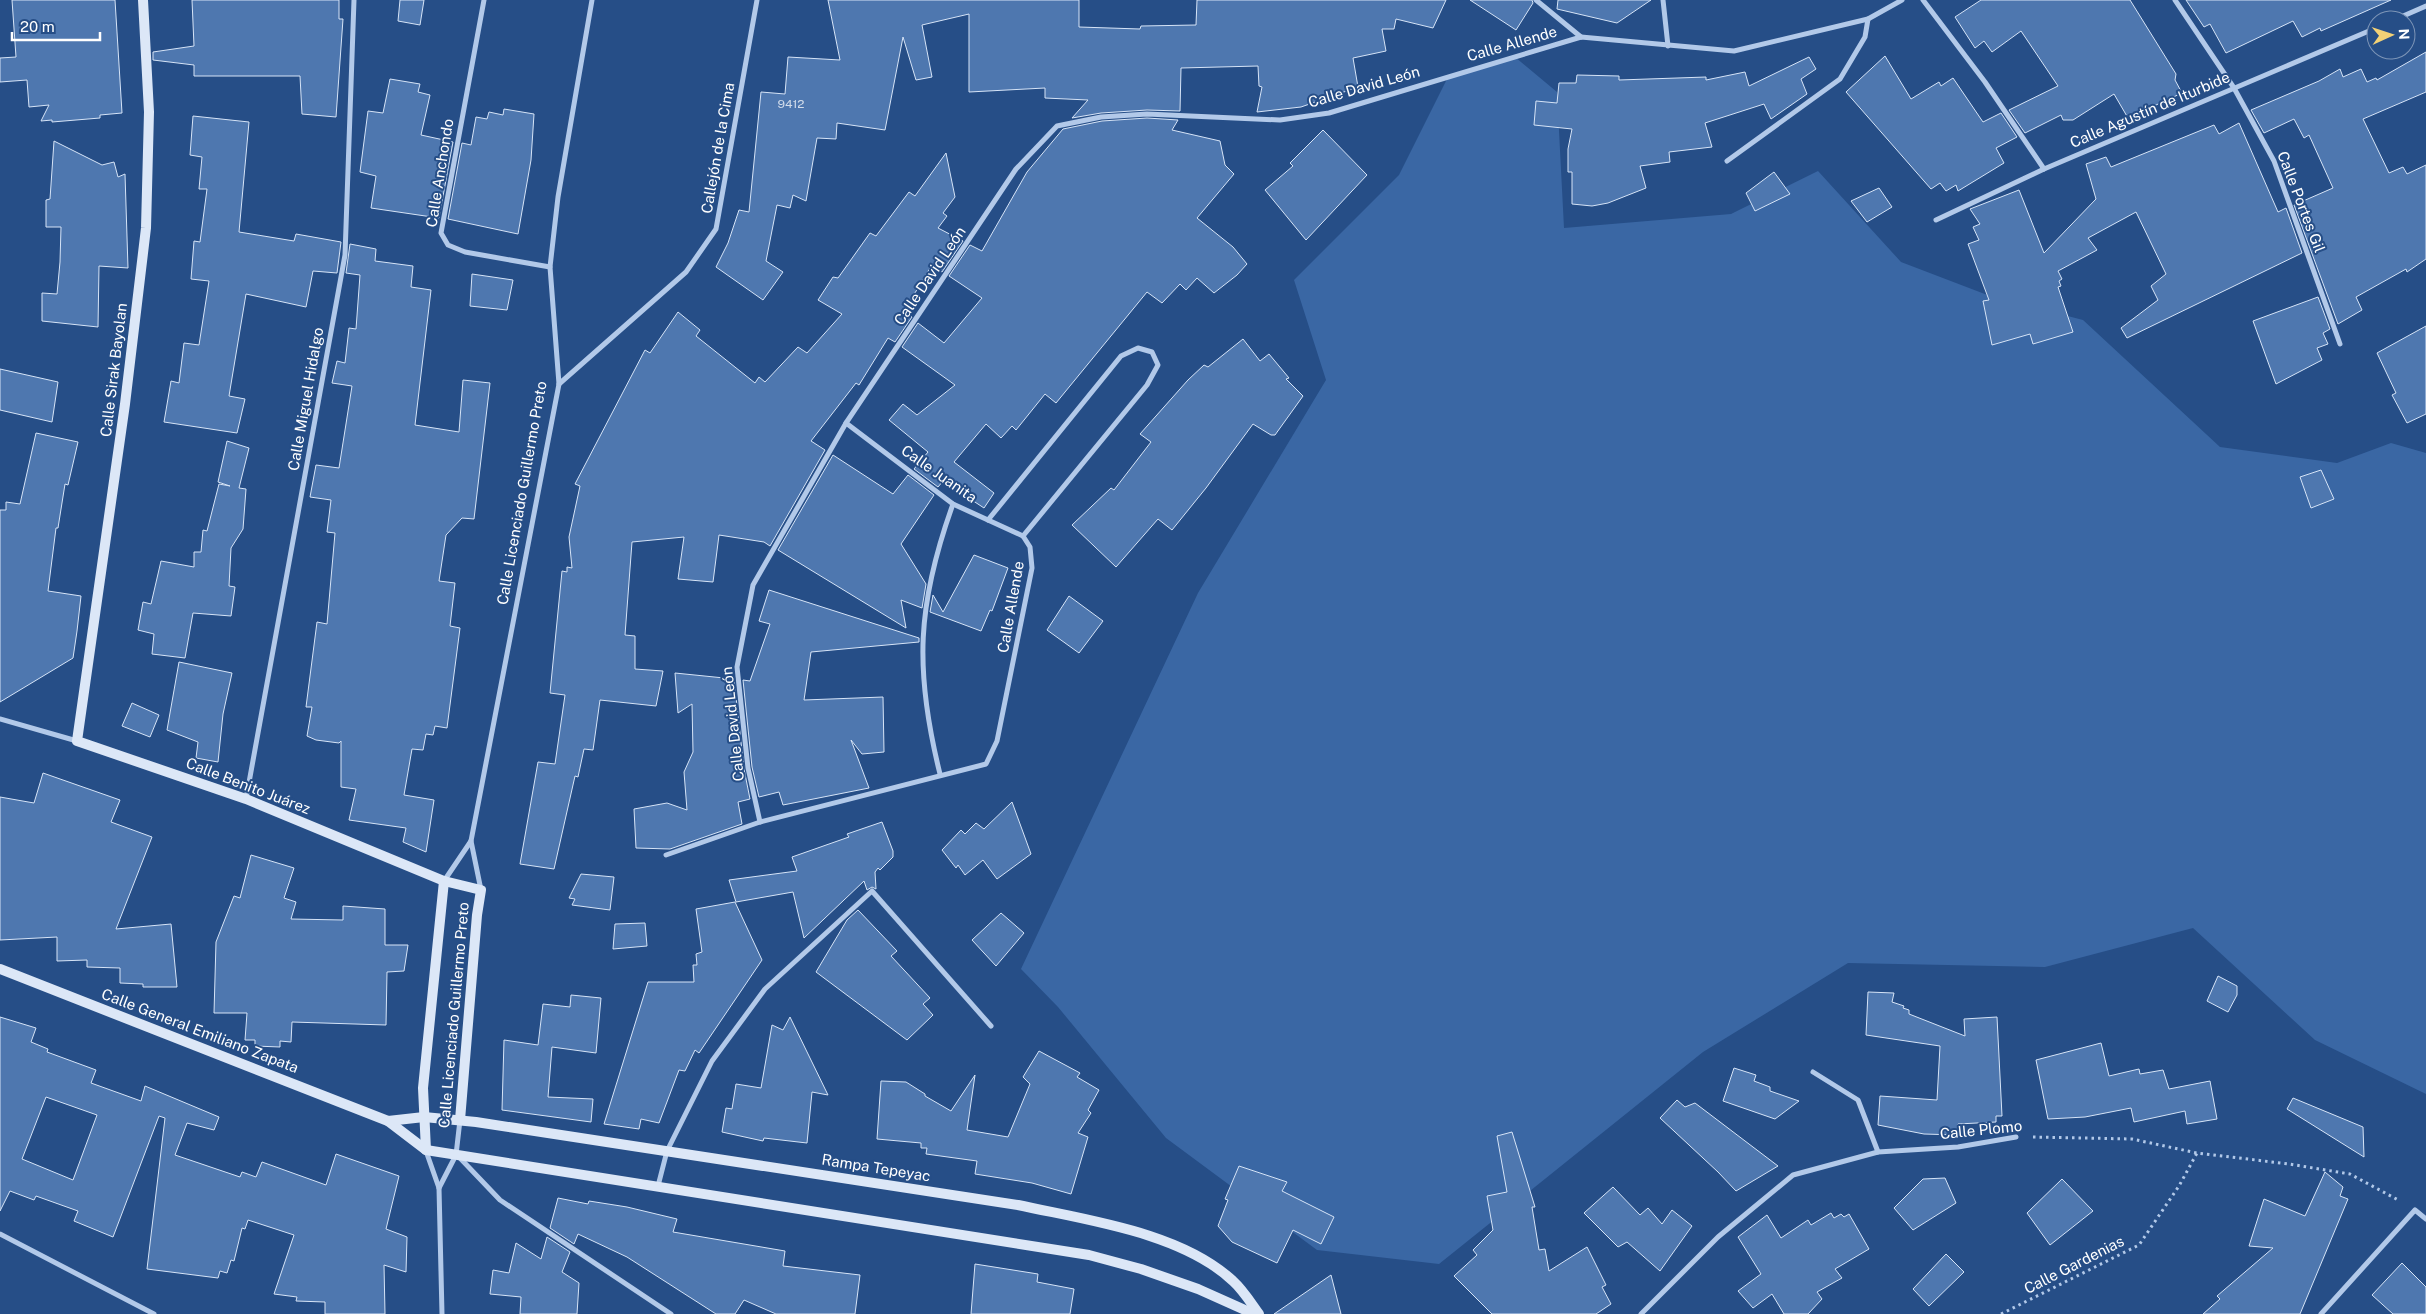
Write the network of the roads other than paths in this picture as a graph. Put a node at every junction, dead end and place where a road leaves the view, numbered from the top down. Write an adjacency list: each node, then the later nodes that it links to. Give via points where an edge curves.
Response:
1 (142, 0): 28 (main road, Calle Sirak Bayolan, via 149,112 146,228 125,404)
2 (354, 0): 30 (street, Calle Miguel Hidalgo, via 345,255)
3 (484, 0): 20 (street, Calle Anchondo, via 441,233 448,245 465,252)
4 (592, 0): 20 (street, Calle Licenciado Guillermo Preto, via 558,197)
5 (757, 0): 22 (street, Callejón de la Cima, via 716,229 686,272)
6 (1536, 0): 13 (street)
7 (1663, 0): 14 (street)
8 (1902, 0): 11 (street)
9 (1923, 0): 18 (street, via 1985,82)
10 (2175, 0): 16 (street, Calle Portes Gil)
11 (1868, 19): 14 (street, via 1734,51); 17 (street, via 1865,37 1840,79)
12 (2366, 32): 16 (street, Calle Agustín de Iturbide)
13 (1581, 37): 14 (street); 15 (street, Calle Allende)
14 (1668, 46)
15 (1449, 75): 23 (street, Calle David León, via 1329,113 1304,117 1280,120 1147,114 1101,117 1057,126 1016,169)
16 (2234, 88): 18 (street, Calle Agustín de Iturbide); 21 (street, Calle Portes Gil, via 2274,161)
17 (1727, 161)
18 (2044, 169): 19 (street, Calle Agustín de Iturbide)
19 (1936, 220)
20 (550, 267): 22 (street, Calle Licenciado Guillermo Preto)
21 (2340, 344)
22 (558, 384): 32 (street, Calle Licenciado Guillermo Preto)
23 (846, 422): 24 (street, Calle Juanita); 31 (street, Calle David León, via 753,586 737,667 748,768)
24 (953, 504): 25 (street, Calle Juanita); 29 (street, via 938,547 922,638 929,730)
25 (988, 520): 26 (street, Calle Juanita); 26 (street, via 1121,356 1138,348 1152,352 1158,365 1147,385)
26 (1024, 536): 29 (street, Calle Allende, via 1030,547 1032,568 997,741 986,764)
27 (0, 720): 28 (street, Calle Benito Juárez)
28 (77, 741): 30 (main road, Calle Benito Juárez)
29 (940, 774): 31 (street, Calle Allende)
30 (246, 798): 34 (main road, Calle Benito Juárez)
31 (760, 822): 33 (street, Calle Allende)
32 (470, 841): 34 (street, Calle Licenciado Guillermo Preto); 35 (street, Calle Licenciado Guillermo Preto)
33 (666, 855)
34 (444, 881): 35 (main road, Calle Benito Juárez); 39 (main road, Calle Licenciado Guillermo Preto, via 423,1088)
35 (481, 890): 40 (main road, Calle Licenciado Guillermo Preto)
36 (0, 970): 41 (main road, Calle General Emiliano Zapata)
37 (991, 1026): 44 (street, via 872,891 765,989 712,1061)
38 (1813, 1072): 45 (street, via 1858,1100)
39 (424, 1116): 40 (main road, Calle General Emiliano Zapata); 41 (main road, Calle General Emiliano Zapata); 43 (main road, Calle Licenciado Guillermo Preto)
40 (460, 1120): 44 (main road, Rampa Tepeyac); 46 (street, Calle Licenciado Guillermo Preto)
41 (388, 1121): 43 (main road, Calle General Emiliano Zapata)
42 (2016, 1137): 45 (street, Calle Plomo, via 1958,1147)
43 (426, 1150): 46 (main road, Calle General Emiliano Zapata); 47 (street, Calle Licenciado Guillermo Preto)
44 (667, 1151): 48 (street); 55 (main road, Rampa Tepeyac, via 1018,1205 1151,1237 1198,1256 1233,1281)
45 (1878, 1152): 56 (street, Calle Plomo, via 1793,1175 1718,1237)
46 (456, 1155): 47 (street, Calle Licenciado Guillermo Preto); 48 (main road); 53 (street, via 500,1200)
47 (439, 1188): 52 (street, Calle Licenciado Guillermo Preto)
48 (658, 1189): 54 (main road, via 1089,1255 1198,1289)
49 (2426, 1219): 57 (street, via 2416,1210)
50 (0, 1234): 51 (street)
51 (154, 1314)
52 (442, 1314)
53 (671, 1314)
54 (1254, 1314)
55 (1259, 1314)
56 (1641, 1314)
57 (2321, 1314)

